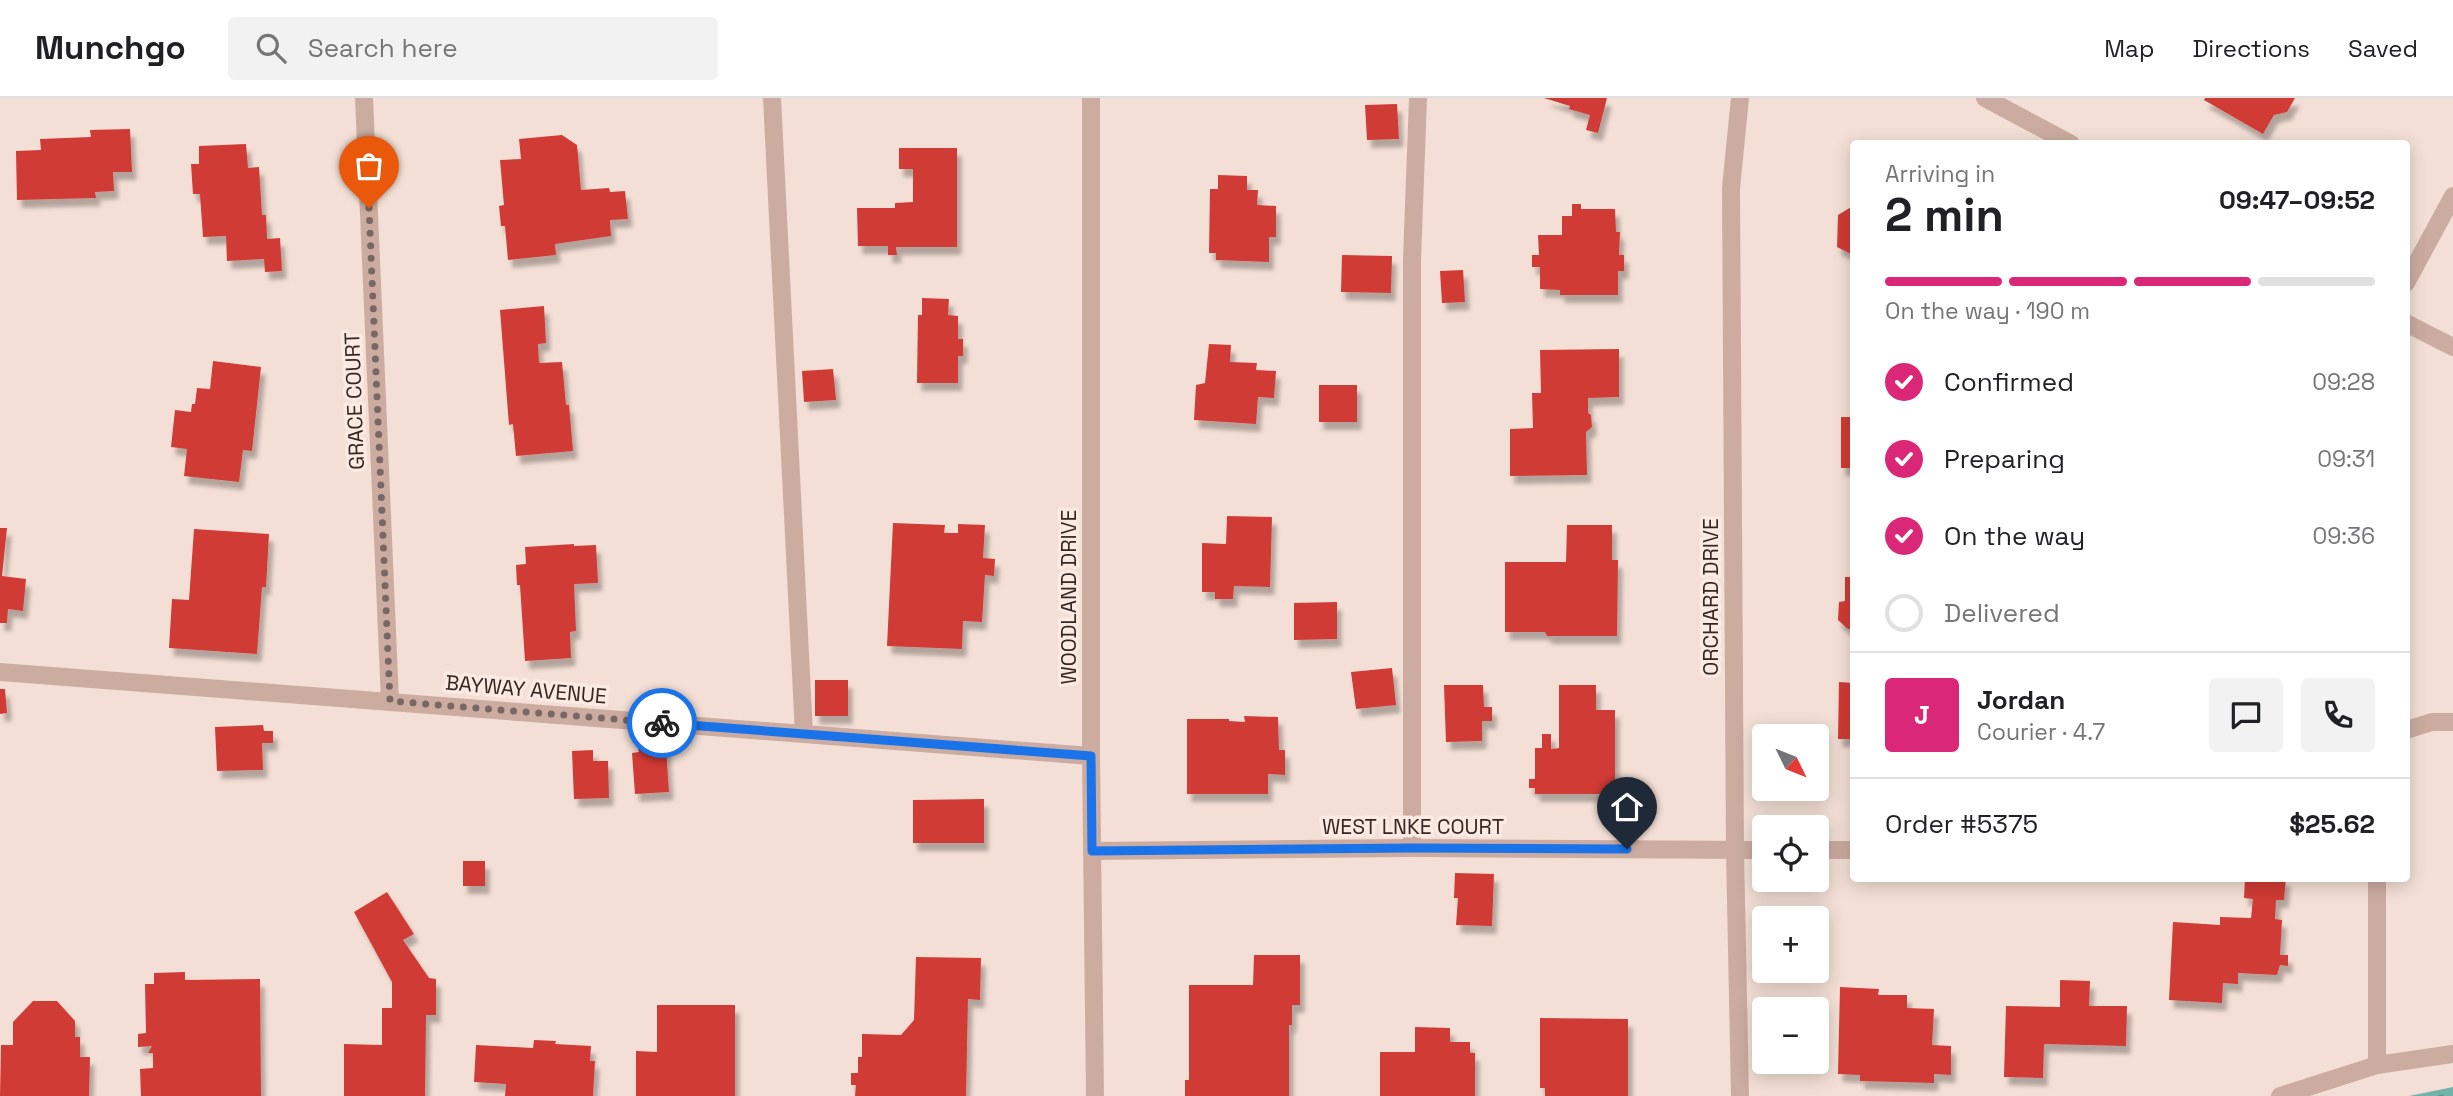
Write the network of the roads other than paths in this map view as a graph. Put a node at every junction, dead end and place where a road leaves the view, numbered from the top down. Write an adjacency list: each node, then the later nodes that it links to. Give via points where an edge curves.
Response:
1 (364, 98): 13 (street, GRACE COURT)
2 (772, 98): 16 (street)
3 (1091, 98): 17 (street, WOODLAND DRIVE)
4 (1418, 98): 18 (street, via 1412,260)
5 (1740, 98): 19 (street, ORCHARD DRIVE, via 1731,188)
6 (1985, 98): 7 (street)
7 (2059, 140)
8 (2453, 196): 9 (street)
9 (2410, 276)
10 (2410, 325): 11 (street)
11 (2453, 346)
12 (0, 672): 13 (street, BAYWAY AVENUE)
13 (390, 701): 16 (street, BAYWAY AVENUE)
14 (2453, 722): 15 (street)
15 (2410, 729)
16 (804, 734): 17 (street, BAYWAY AVENUE)
17 (1091, 756): 23 (street, WOODLAND DRIVE)
18 (1412, 848): 19 (street, WEST LNKE COURT); 23 (street, WEST LNKE COURT)
19 (1735, 850): 20 (street, WEST LNKE COURT); 28 (street, ORCHARD DRIVE)
20 (1752, 850)
21 (1829, 850): 22 (street)
22 (1850, 850)
23 (1092, 851): 27 (street, WOODLAND DRIVE)
24 (2377, 882): 26 (street)
25 (2453, 1054): 26 (street)
26 (2376, 1065): 29 (street)
27 (1095, 1096)
28 (1740, 1096)
29 (2280, 1096)

